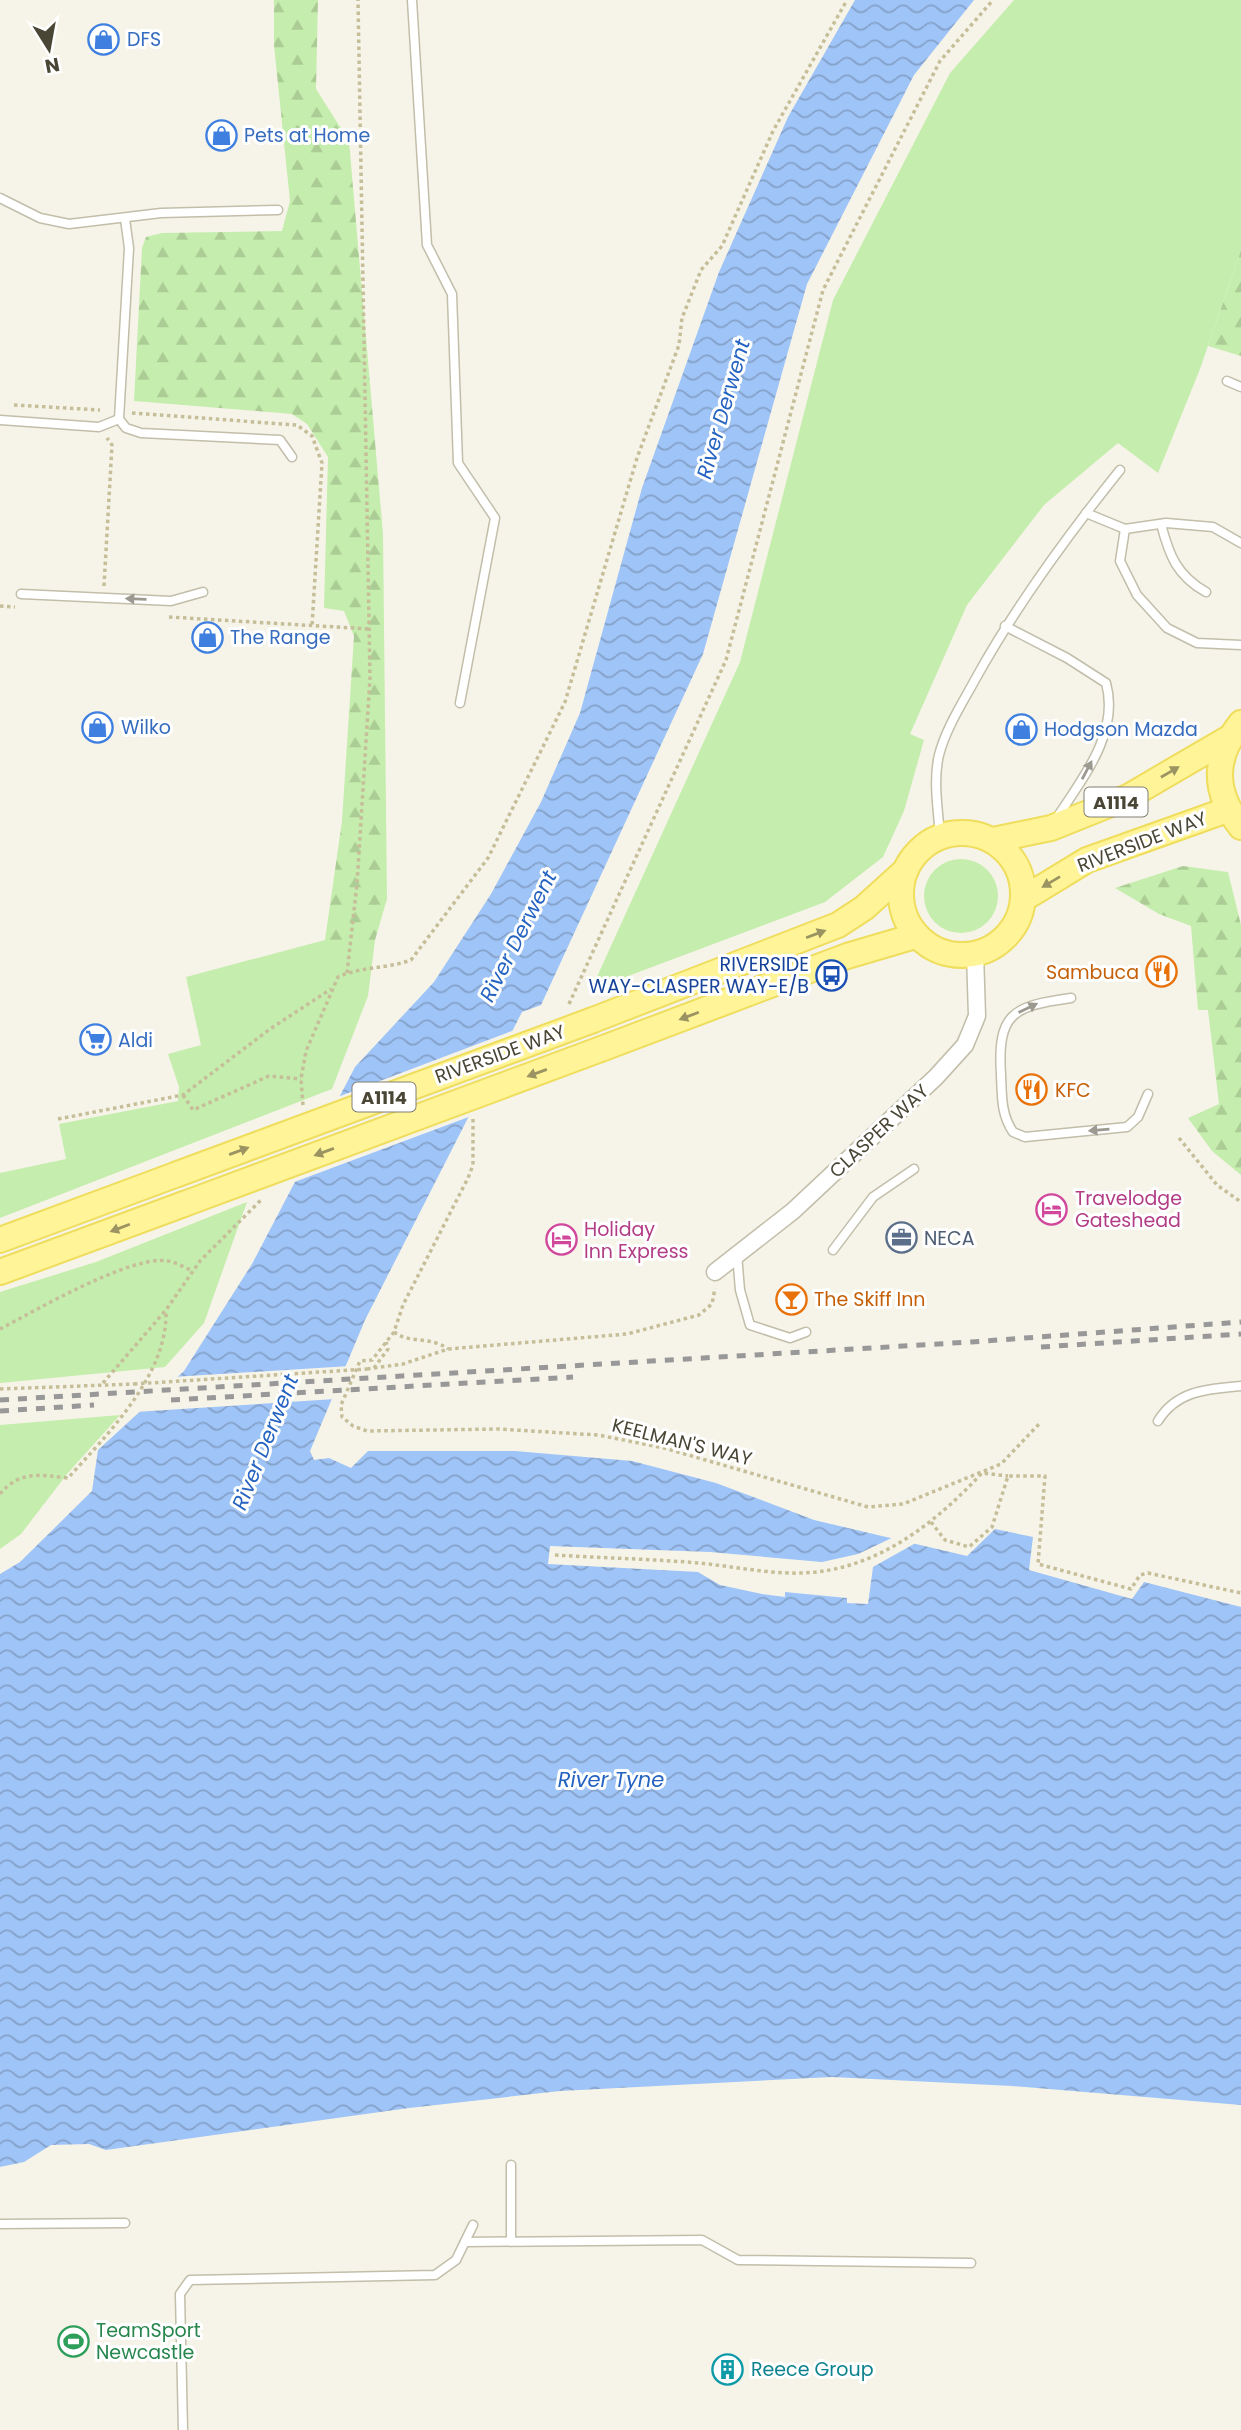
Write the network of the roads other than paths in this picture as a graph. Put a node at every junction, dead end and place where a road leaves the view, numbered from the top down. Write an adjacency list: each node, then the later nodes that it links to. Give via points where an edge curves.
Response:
1 (412, 0): 20 (lane, via 427,245 452,294 458,463 495,518)
2 (0, 198): 4 (lane, via 40,218 69,224)
3 (278, 210): 4 (lane, via 161,213)
4 (125, 219): 7 (lane, via 129,248)
5 (1227, 381): 6 (lane)
6 (1241, 387)
7 (118, 416): 8 (lane, via 99,427); 9 (lane, via 126,428 141,433 280,440)
8 (0, 420)
9 (292, 457)
10 (1119, 470): 11 (lane)
11 (1086, 513): 13 (lane); 18 (lane)
12 (1161, 524): 13 (lane); 14 (lane, via 1213,527); 16 (lane, via 1173,565 1188,583)
13 (1125, 529): 19 (lane, via 1120,561 1137,595 1167,628 1197,643)
14 (1241, 542)
15 (203, 592): 17 (lane, one-way to 17, via 171,601)
16 (1206, 592)
17 (21, 594)
18 (1005, 626): 23 (lane, one-way to 18, via 1091,762 1108,726 1111,703 1106,683); 24 (lane, via 939,755)
19 (1241, 645)
20 (460, 703)
21 (1235, 731): 22 (main road, via 1222,757 1219,784); 23 (main road, A1114, one-way to 21, via 1128,797)
22 (1234, 818): 27 (main road, RIVERSIDE WAY / A1114, one-way to 27, via 1087,860)
23 (1051, 828): 25 (main road, A1114)
24 (940, 835): 25 (main road, A1114, via 972,834); 26 (main road, A1114, via 918,852)
25 (993, 840): 27 (main road, via 1010,856 1022,877)
26 (906, 870): 28 (main road, via 900,893); 33 (main road, RIVERSIDE WAY / A1114, one-way to 26, bridge, via 838,925)
27 (1023, 899): 29 (main road, via 1017,920 1003,938)
28 (915, 936): 29 (main road, via 943,953); 36 (main road, RIVERSIDE WAY / A1114, one-way to 36, bridge, via 847,956)
29 (975, 953): 35 (street, CLASPER WAY, via 977,1016 965,1045 793,1211)
30 (1071, 998): 31 (lane, one-way to 30, via 1138,1117 1127,1127 1025,1137 1013,1132 1003,1117 999,1044 1006,1025 1028,1006)
31 (1148, 1094)
32 (914, 1169): 34 (lane, via 873,1197)
33 (0, 1240)
34 (833, 1250)
35 (737, 1254): 37 (street, CLASPER WAY); 38 (lane, via 740,1290 750,1325 790,1338)
36 (0, 1272)
37 (715, 1272)
38 (806, 1332)
39 (1241, 1386): 40 (lane, via 1199,1390 1169,1404)
40 (1158, 1421)
41 (511, 2165): 45 (lane)
42 (0, 2224): 43 (lane)
43 (125, 2224)
44 (473, 2225): 46 (lane)
45 (511, 2239): 46 (lane); 47 (lane, via 702,2240 738,2260)
46 (465, 2242): 48 (lane, via 456,2260 435,2275 190,2280 180,2294)
47 (971, 2263)
48 (183, 2430)

